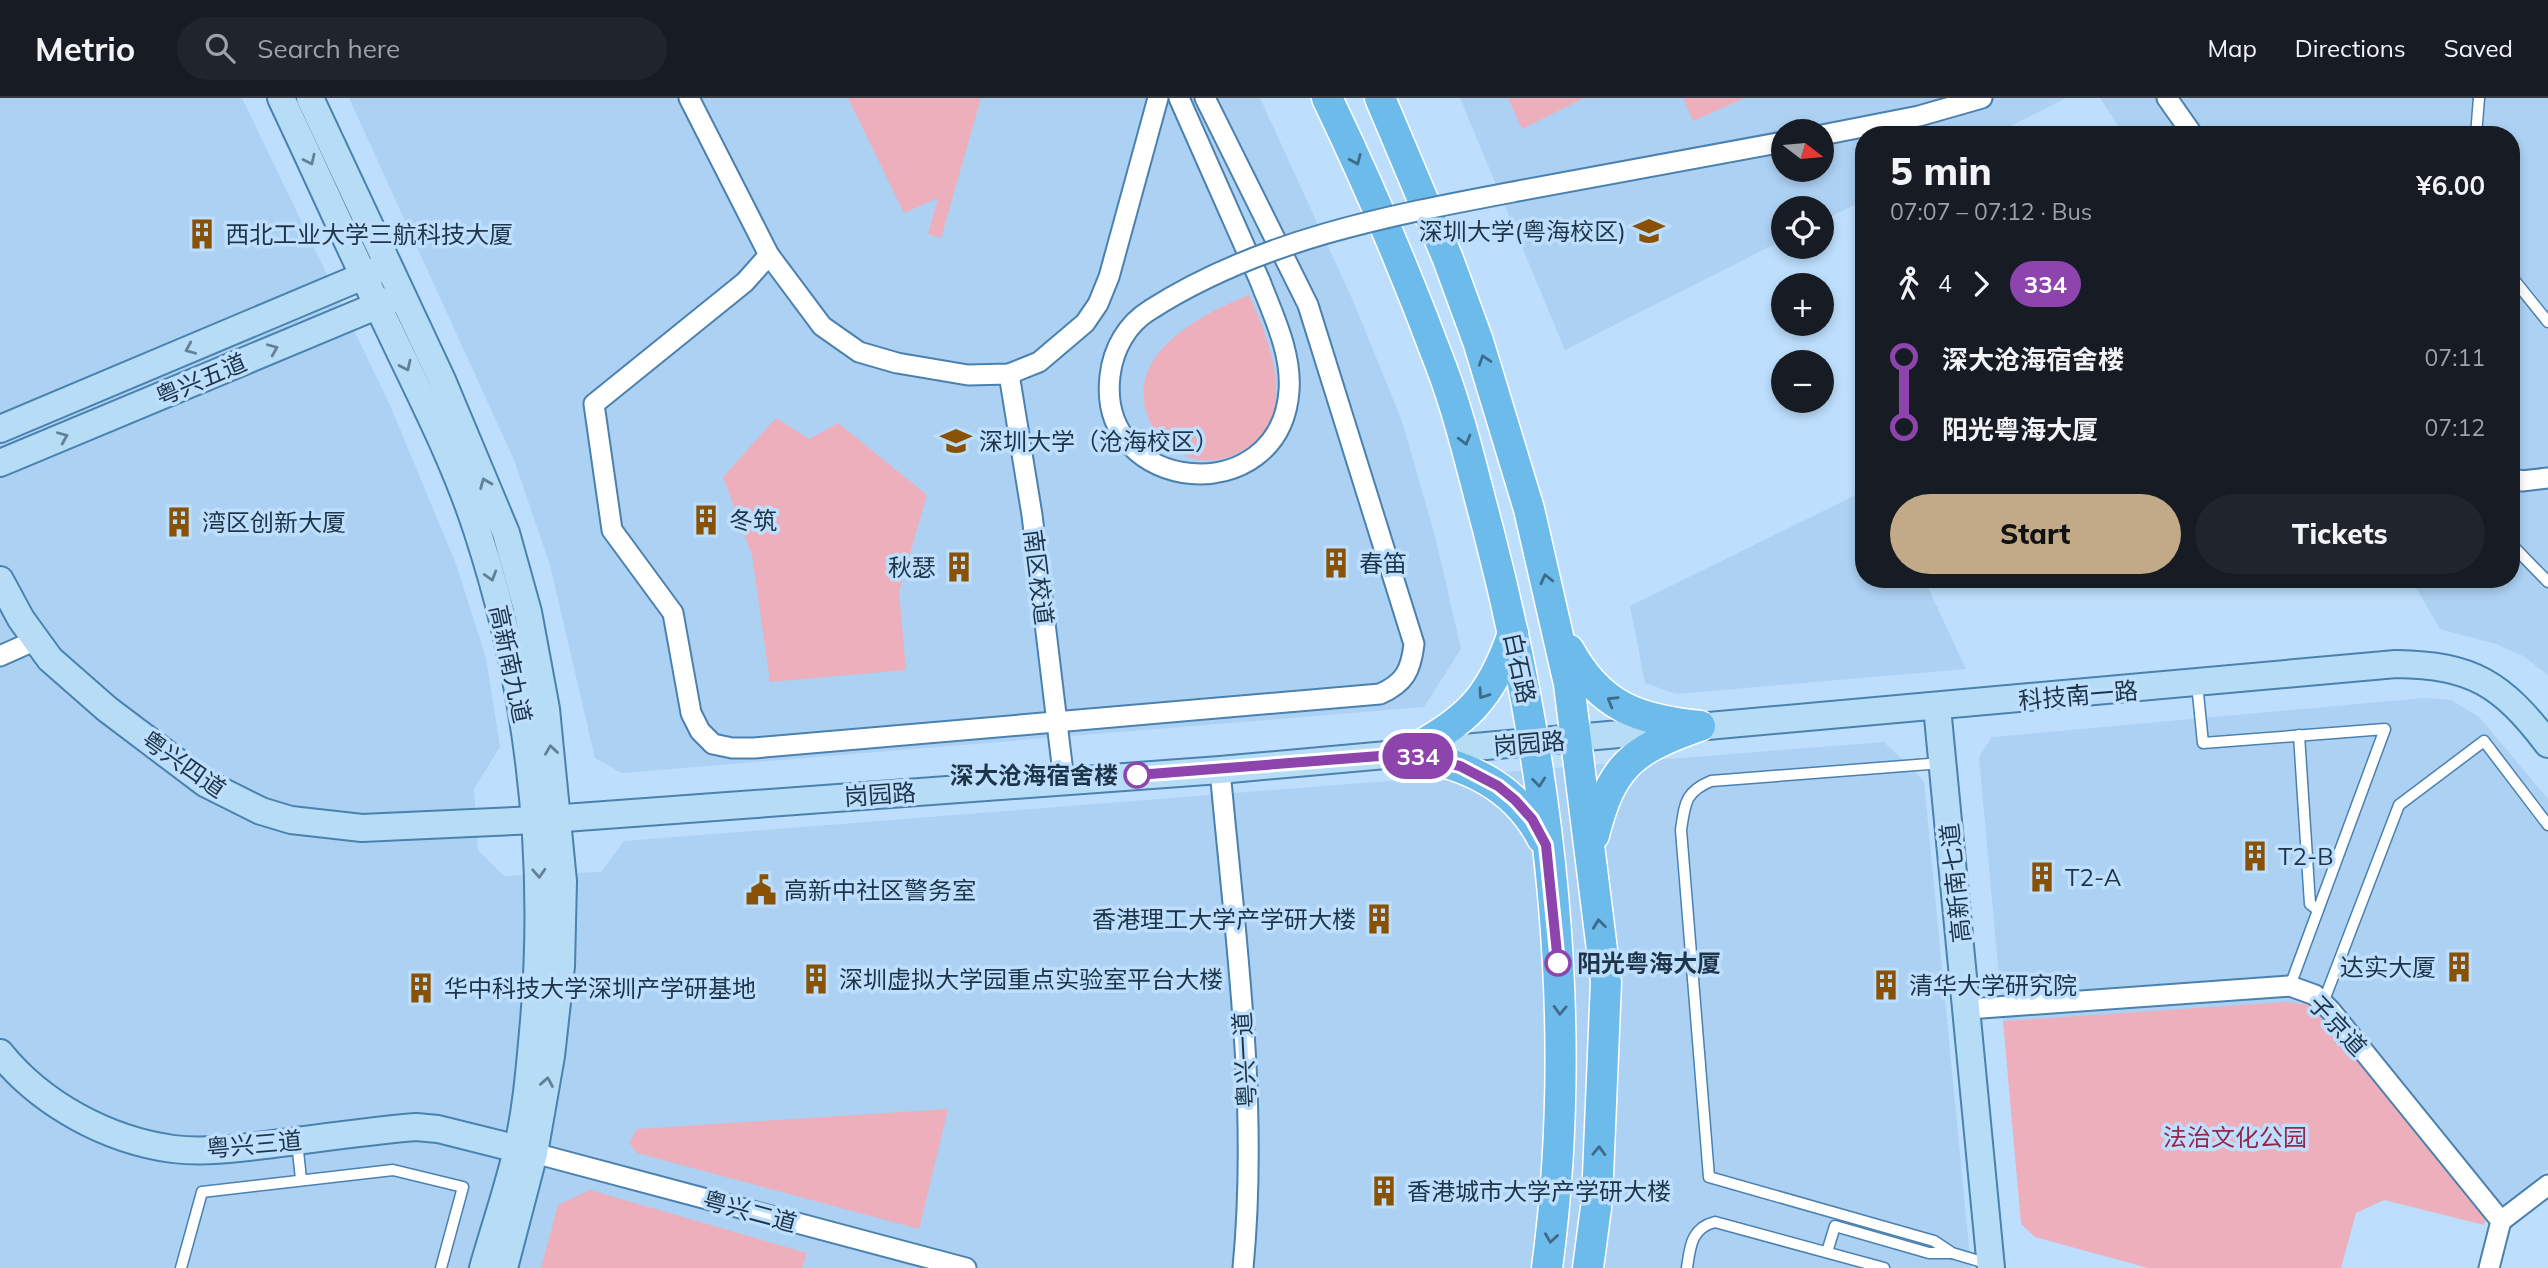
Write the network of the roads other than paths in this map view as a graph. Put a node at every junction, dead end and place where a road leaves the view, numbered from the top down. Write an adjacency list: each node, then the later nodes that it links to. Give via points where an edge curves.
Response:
1 (281, 98): 23 (street, 高新南九道, one-way to 23)
2 (310, 98): 23 (street, 高新南九道)
3 (689, 98): 18 (street)
4 (1158, 98): 28 (street, via 1098,304 1061,345 1039,362)
5 (1205, 98): 42 (street, via 1308,305 1413,644 1411,669 1397,687 1380,694)
6 (1327, 98): 37 (main road, 白石路, one-way to 37, via 1442,367)
7 (1380, 98): 36 (main road, 白石路, one-way to 7, via 1529,509 1478,341)
8 (1982, 98): 12 (street)
9 (2167, 98): 13 (street)
10 (2479, 98): 14 (lane)
11 (1182, 107): 19 (street, bridge)
12 (1868, 126)
13 (2187, 126)
14 (2477, 126)
15 (1855, 129): 16 (street)
16 (1834, 133)
17 (1771, 144): 22 (street, bridge, via 1373,220)
18 (768, 255): 28 (street, via 822,326 859,352 968,375); 42 (street, via 746,282 594,404 612,530 673,613 691,713 700,731 713,744 754,748)
19 (1250, 259)
20 (1250, 259): 21 (street, bridge, via 1283,343 1289,376 1282,420 1262,449 1237,467 1210,475 1163,468 1136,450 1117,424 1109,386 1115,353 1131,326 1146,312 1194,283)
21 (1250, 259)
22 (1250, 259)
23 (376, 270): 25 (street, 高新南九道); 26 (street, 高新南九道); 29 (street, 粤兴五道, one-way to 29)
24 (2520, 287): 27 (lane)
25 (402, 295): 26 (street, 粤兴五道); 52 (street, 高新南九道, one-way to 25, via 545,709 528,612 506,533)
26 (378, 306): 30 (street, 粤兴五道, one-way to 26); 52 (street, 高新南九道, one-way to 52, via 445,447 477,527 504,619)
27 (2548, 322)
28 (1009, 374): 42 (street, 南区校道)
29 (0, 429)
30 (0, 463)
31 (2548, 478): 32 (street)
32 (2520, 480)
33 (2520, 553): 35 (lane)
34 (0, 580): 38 (street, 粤兴四道)
35 (2548, 582)
36 (1558, 630): 43 (main road, one-way to 36, via 1665,722 1604,697 1577,666); 45 (main road, 白石路)
37 (1513, 633): 46 (main road, 白石路); 48 (main road, one-way to 48, via 1492,682 1474,707 1458,724)
38 (36, 640): 39 (street); 52 (street, 粤兴四道, via 90,695 205,783 261,811 291,820 362,828)
39 (0, 656)
40 (2197, 684): 41 (street, 科技南一路); 44 (lane, via 2203,743); 47 (street, 科技南一路, via 2396,664 2444,667 2466,672 2499,690)
41 (1937, 707): 43 (street, 科技南一路); 49 (street, 高新南七道)
42 (1058, 720): 51 (street, 南区校道)
43 (1700, 726): 45 (street, 科技南一路); 55 (main road, via 1652,743 1634,755 1610,787)
44 (2299, 735): 56 (lane, via 2310,904); 56 (lane, via 2385,729)
45 (1578, 739): 46 (street, 岗园路); 55 (main road, 白石路)
46 (1535, 742): 48 (street, 岗园路); 54 (main road, 白石路, one-way to 54)
47 (2548, 744)
48 (1405, 754): 50 (street, 岗园路); 54 (main road, via 1460,766 1498,786 1532,819)
49 (1942, 762): 59 (street, 高新南七道); 67 (lane, via 1711,781 1694,789 1685,805 1681,830 1709,1177 1934,1241)
50 (1220, 770): 51 (street, 岗园路); 74 (street, 粤兴一道, via 1246,1060)
51 (1065, 781): 52 (street, 岗园路)
52 (548, 819): 62 (street, 高新南九道, via 563,881 560,976 551,1056)
53 (2548, 825): 58 (lane, via 2484,741 2399,805)
54 (1546, 845): 75 (main road, 白石路, one-way to 75, via 1561,988 1554,1211)
55 (1590, 848): 76 (main road, 白石路, one-way to 55, via 1597,1200 1606,982)
56 (2318, 909): 57 (lane)
57 (2290, 986): 58 (street, 子京道, via 2308,991); 59 (street, 子京道)
58 (2323, 1003): 65 (street, 子京道)
59 (1968, 1009): 68 (street, 高新南七道)
60 (0, 1053): 61 (street, 粤兴三道, via 55,1104 140,1141 200,1150)
61 (297, 1141): 62 (street, 粤兴三道, via 416,1127); 63 (lane)
62 (526, 1151): 71 (street, 高新南九道); 72 (street, 高新南九道); 73 (street, 粤兴二道)
63 (301, 1179): 69 (lane, via 202,1192); 70 (lane, via 393,1170 463,1187)
64 (2548, 1185): 65 (street)
65 (2501, 1221): 79 (street)
66 (1827, 1252): 67 (lane, via 1835,1226 1929,1253); 77 (lane, via 1715,1222 1699,1229 1693,1238); 78 (lane)
67 (1952, 1253): 68 (lane)
68 (1995, 1267)
69 (181, 1268)
70 (441, 1268)
71 (483, 1268)
72 (504, 1268)
73 (966, 1268)
74 (1243, 1268)
75 (1547, 1268)
76 (1588, 1268)
77 (1687, 1268)
78 (1884, 1268)
79 (2489, 1268)

